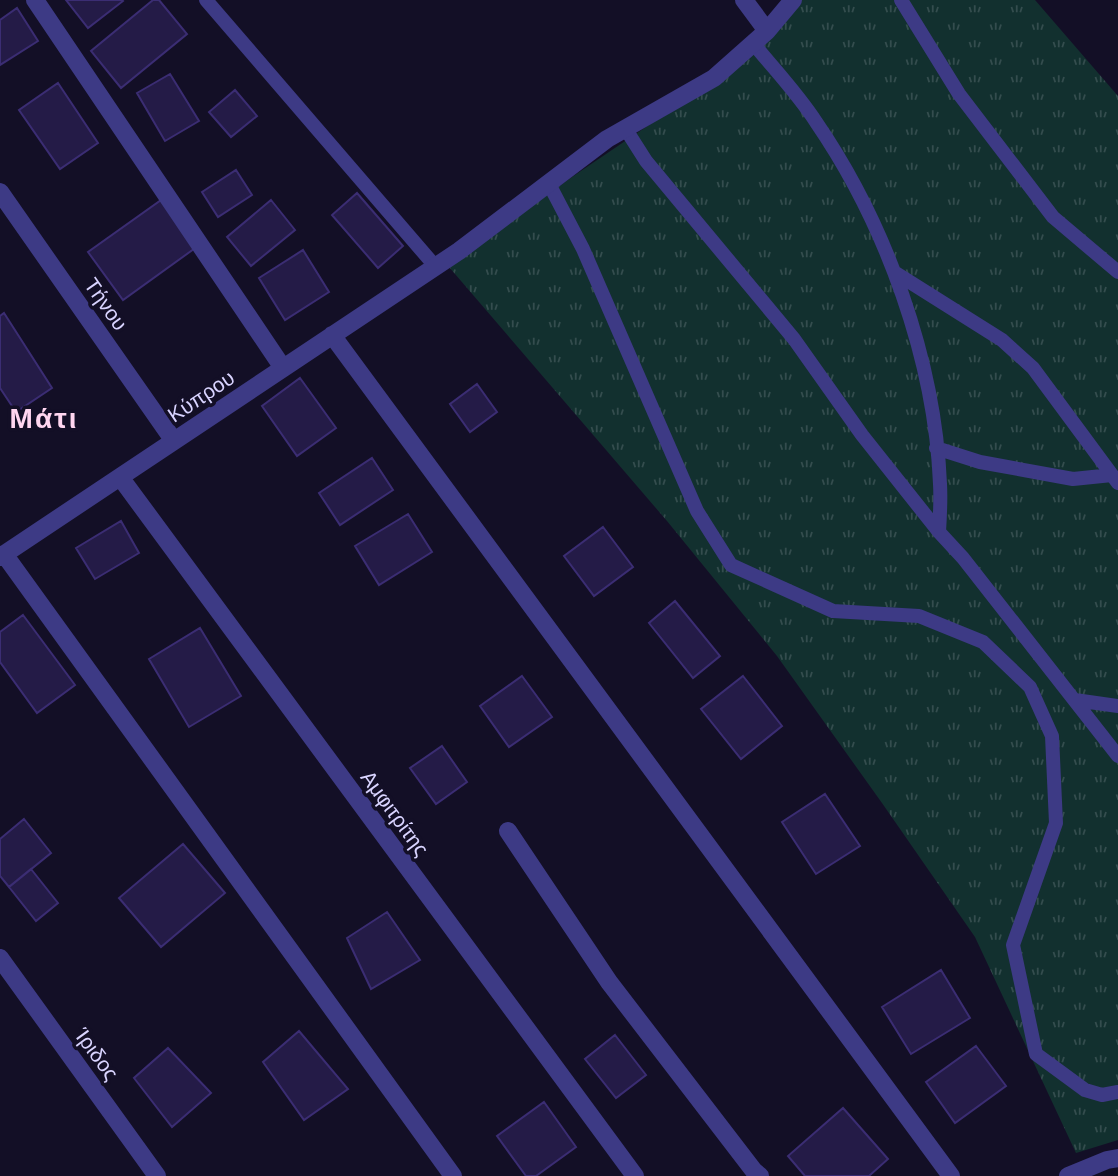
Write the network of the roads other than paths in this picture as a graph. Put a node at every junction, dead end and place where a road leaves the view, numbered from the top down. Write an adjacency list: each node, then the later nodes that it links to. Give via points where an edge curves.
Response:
1 (35, 0): 15 (street)
2 (206, 0): 11 (lane)
3 (744, 0): 6 (street)
4 (793, 0): 6 (street, Κύπρου)
5 (901, 0): 13 (lane, via 959,94 1053,217)
6 (767, 31): 7 (street, Κύπρου)
7 (753, 43): 8 (street, Κύπρου, via 714,78); 12 (lane, via 815,120 841,161 885,245)
8 (625, 128): 9 (street, Κύπρου); 20 (lane, via 646,161 794,339)
9 (548, 182): 11 (street, Κύπρου); 27 (lane, via 583,250 697,511 731,565 833,611 919,616 983,642 1030,687 1052,736 1056,823 1013,945 1036,1055 1085,1090 1102,1095)
10 (0, 192): 16 (street, Τήνου)
11 (431, 269): 14 (street, Κύπρου)
12 (894, 272): 17 (lane, via 915,336); 19 (lane, via 1002,340 1033,368)
13 (1118, 272)
14 (332, 335): 15 (street, Κύπρου); 33 (street)
15 (283, 368): 16 (street, Κύπρου)
16 (174, 441): 18 (street, Κύπρου)
17 (936, 449): 19 (lane, via 981,463 1073,479); 20 (lane)
18 (120, 477): 21 (street, Κύπρου); 31 (street, Αμφιτρίτης)
19 (1115, 479)
20 (939, 532): 22 (lane)
21 (2, 556): 30 (street)
22 (1075, 700): 23 (lane); 24 (lane)
23 (1118, 706)
24 (1118, 756)
25 (508, 831): 32 (street, via 609,982)
26 (0, 958): 29 (street, Ίριδος)
27 (1118, 1092)
28 (1118, 1158): 34 (street)
29 (157, 1176)
30 (453, 1176)
31 (635, 1176)
32 (760, 1176)
33 (951, 1176)
34 (1068, 1176)

